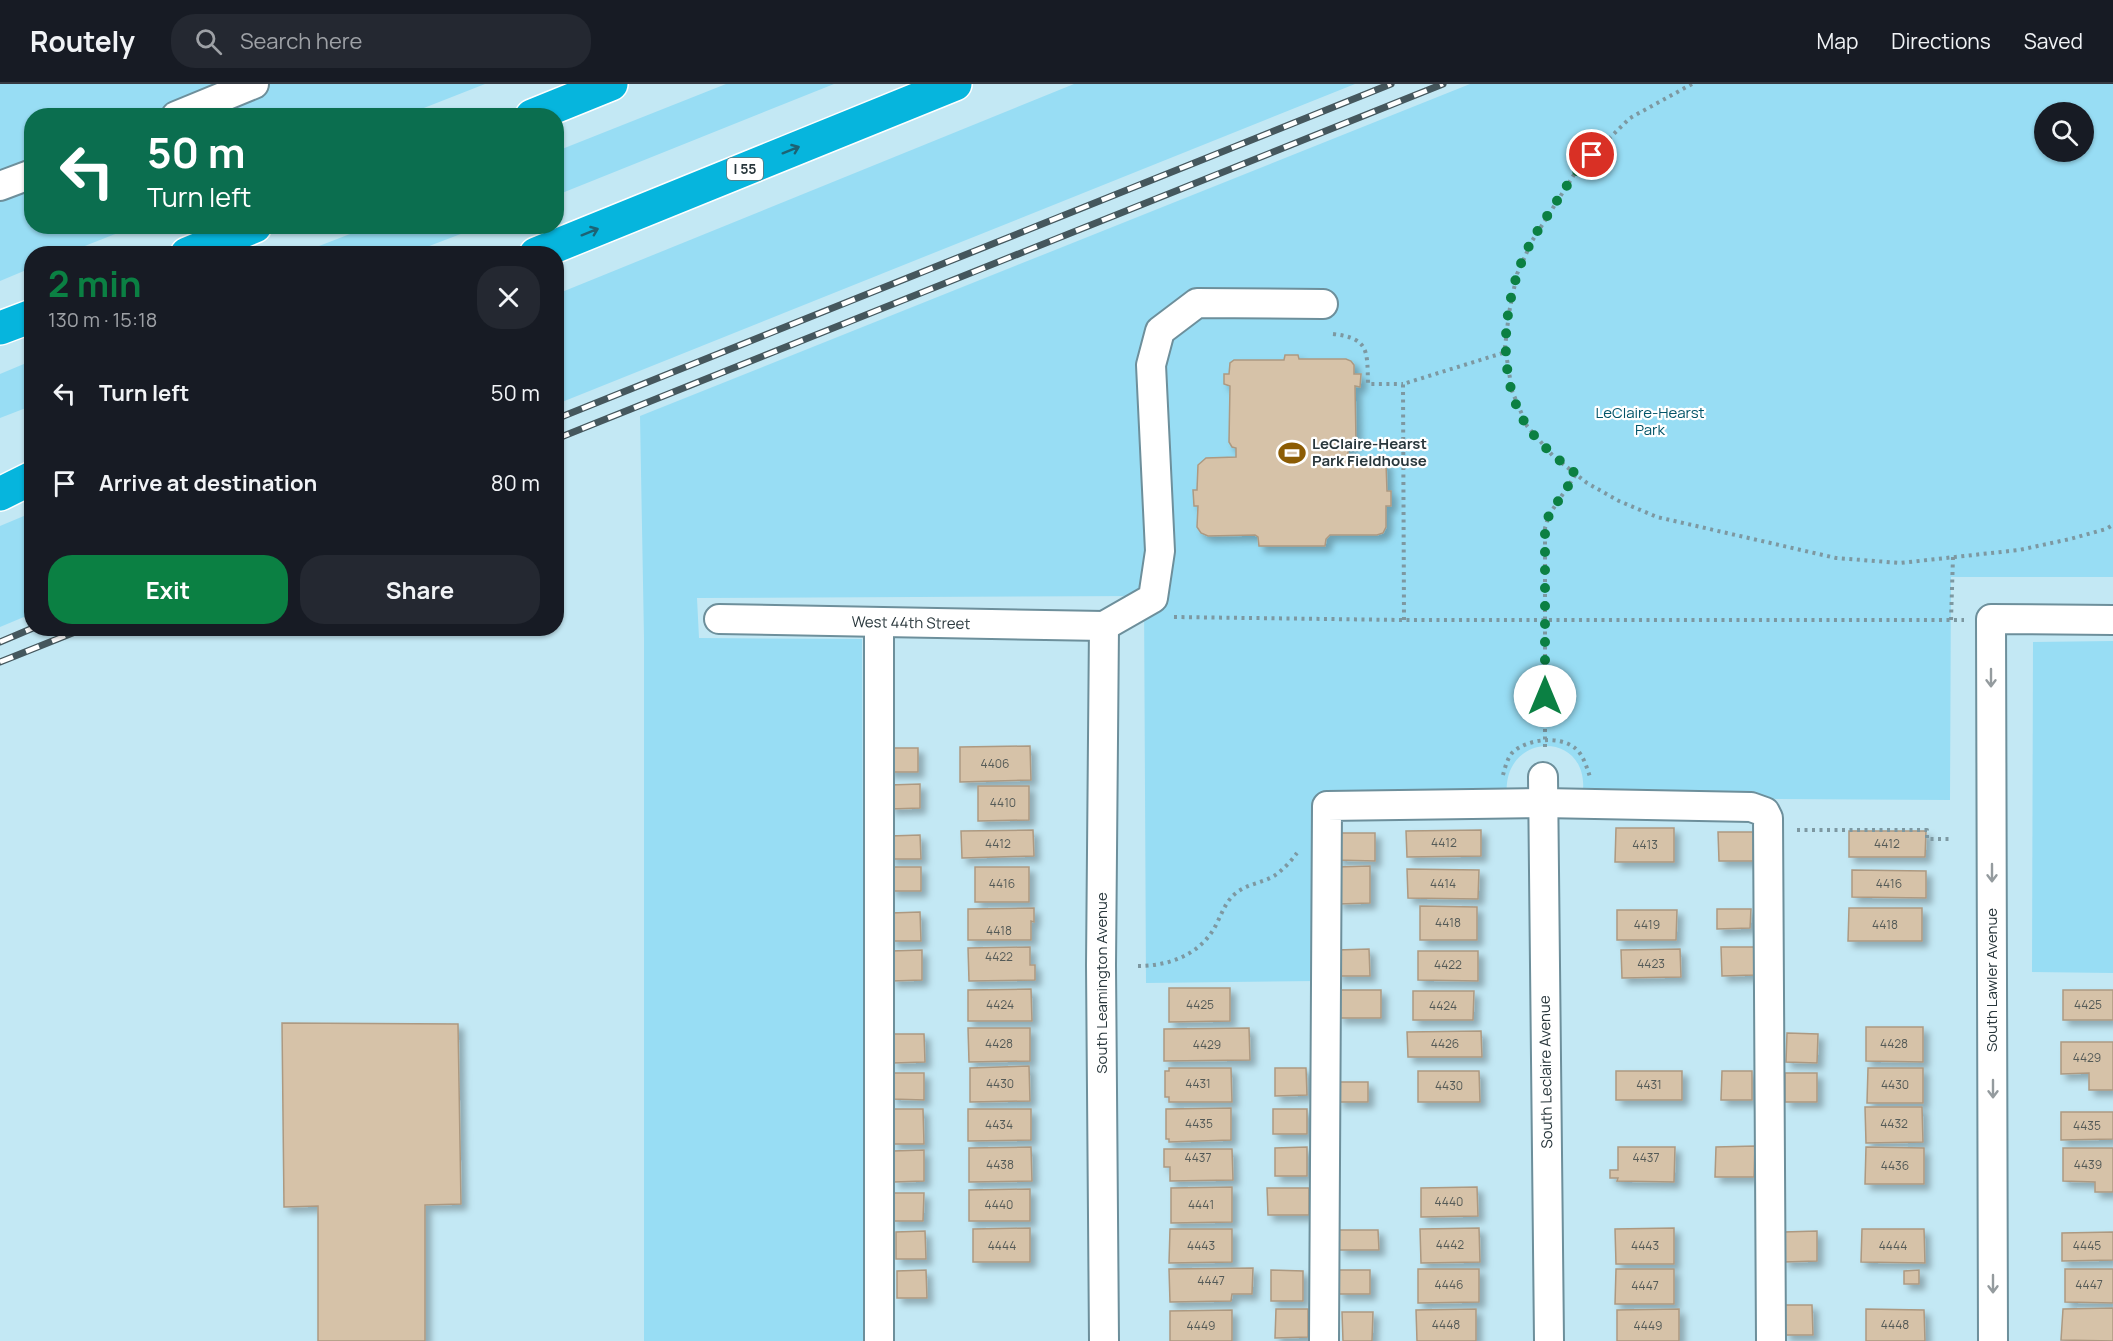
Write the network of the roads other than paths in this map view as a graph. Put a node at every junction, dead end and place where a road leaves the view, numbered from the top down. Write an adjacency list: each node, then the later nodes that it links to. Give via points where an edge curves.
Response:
1 (254, 84): 4 (street)
2 (611, 84): 5 (highway)
3 (955, 84): 10 (highway, I 55, one-way to 3)
4 (196, 108)
5 (552, 108)
6 (24, 177): 7 (street)
7 (0, 186)
8 (236, 234): 9 (highway)
9 (206, 246)
10 (556, 246)
11 (1323, 304): 21 (street, via 1197,303 1160,331 1151,365 1160,551 1153,598)
12 (24, 319): 13 (highway)
13 (0, 328)
14 (24, 460): 15 (highway)
15 (0, 470)
16 (24, 481): 17 (highway)
17 (0, 494)
18 (719, 619): 20 (street, West 44th Street)
19 (2113, 620): 28 (street, South Lawler Avenue, one-way to 28, via 1991,620)
20 (879, 622): 21 (street, West 44th Street); 23 (street)
21 (1104, 626): 24 (street, South Leamington Avenue)
22 (1543, 790): 25 (street, via 1327,806); 26 (street, South Leclaire Avenue); 27 (street, via 1751,807 1765,812 1768,818)
23 (879, 1341)
24 (1104, 1341)
25 (1323, 1341)
26 (1549, 1341)
27 (1771, 1341)
28 (1994, 1341)

